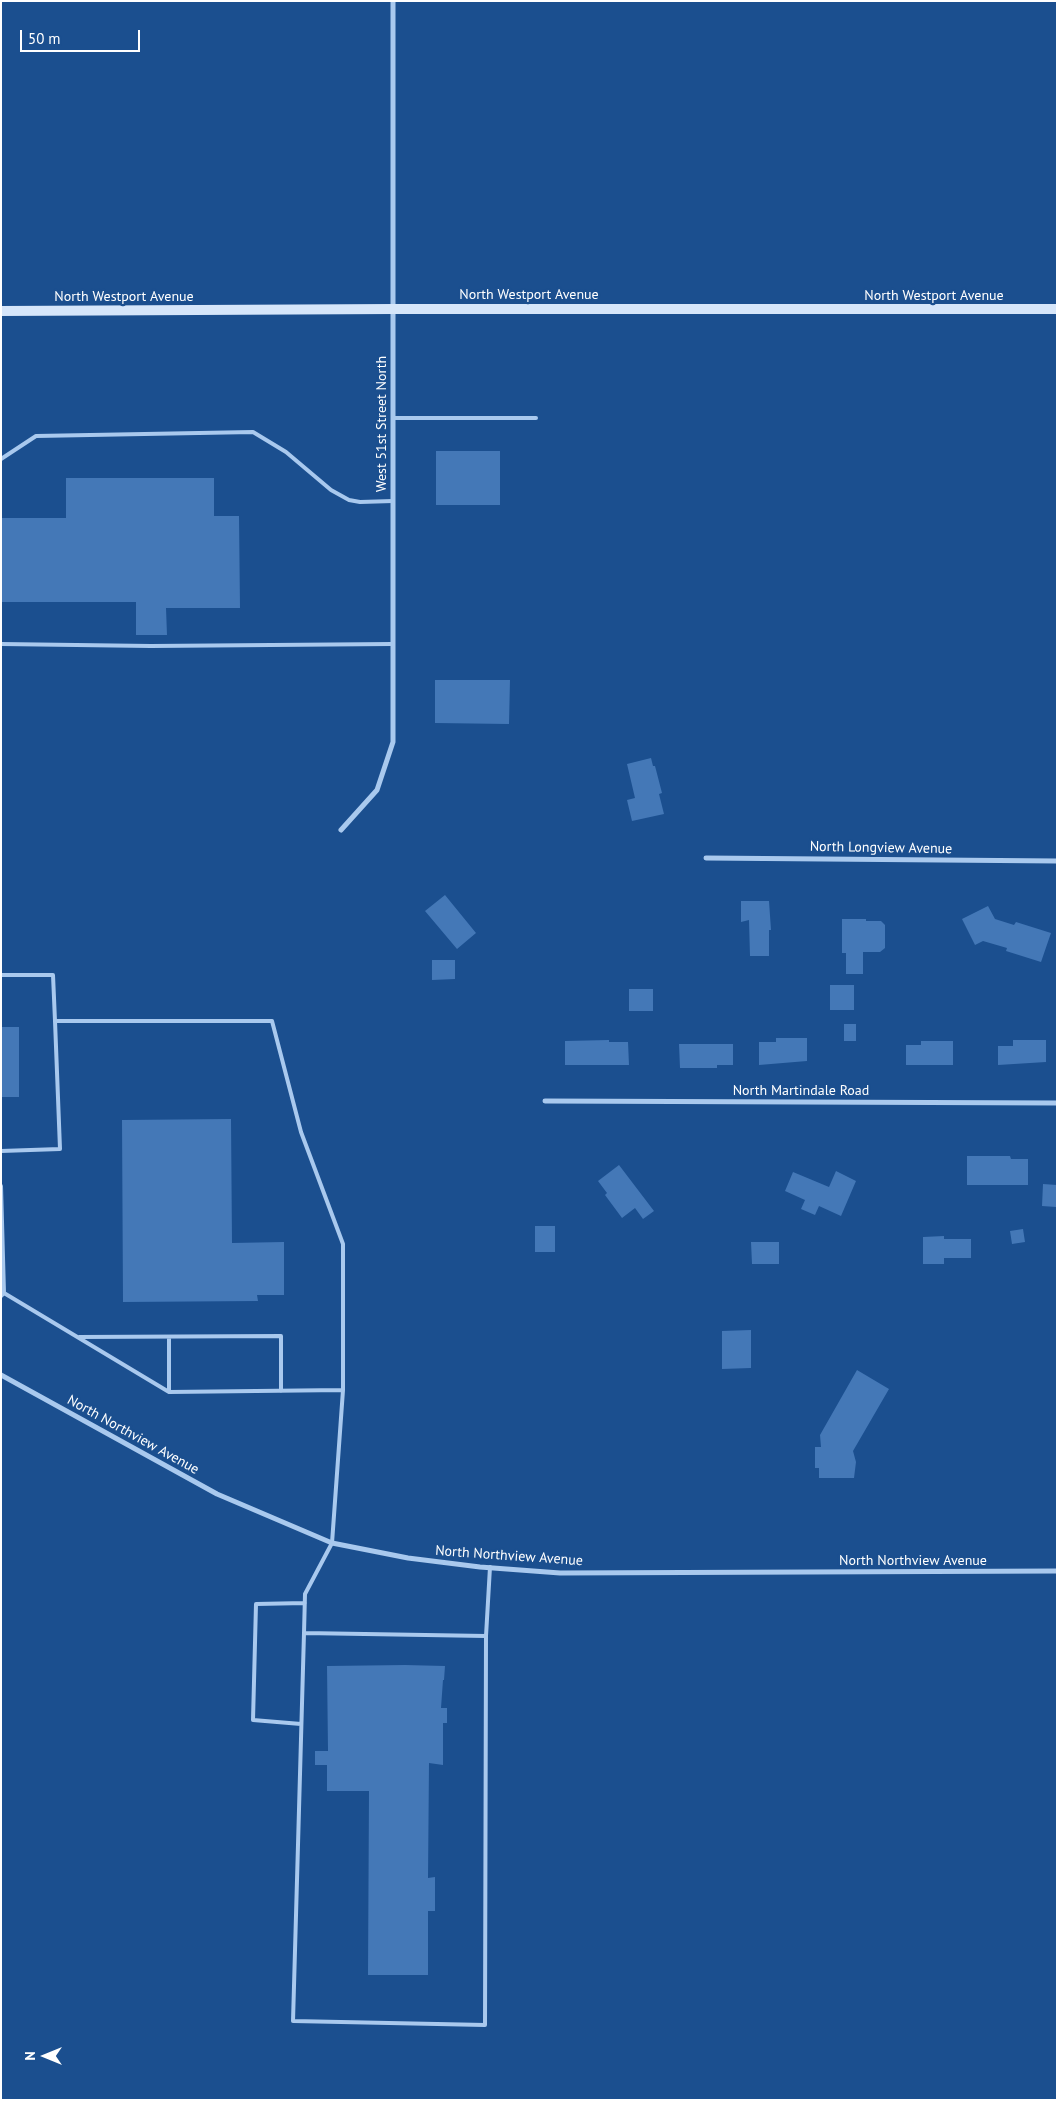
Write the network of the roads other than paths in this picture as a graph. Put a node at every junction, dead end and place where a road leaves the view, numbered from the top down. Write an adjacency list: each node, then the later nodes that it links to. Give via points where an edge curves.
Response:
1 (393, 1): 2 (street, West 51st Street North)
2 (394, 309): 3 (main road, North Westport Avenue); 4 (main road, North Westport Avenue); 5 (street, West 51st Street North)
3 (1057, 310)
4 (1, 312)
5 (393, 418): 6 (lane); 8 (street, West 51st Street North)
6 (536, 418)
7 (1, 459): 8 (lane, via 36,436 253,432 286,452 331,490 349,500)
8 (393, 501): 10 (street, West 51st Street North)
9 (1, 644): 10 (lane)
10 (392, 644): 11 (street, West 51st Street North, via 393,742 377,790)
11 (341, 830)
12 (706, 858): 13 (street, North Longview Avenue)
13 (1057, 861)
14 (1, 975): 15 (lane, via 53,975)
15 (55, 1021): 18 (lane, via 60,1149); 24 (lane, via 272,1021 302,1132 343,1244)
16 (545, 1100): 17 (street, North Martindale Road)
17 (1057, 1103)
18 (1, 1151)
19 (1, 1186): 20 (lane)
20 (2, 1295): 21 (lane)
21 (77, 1337): 22 (lane); 26 (lane)
22 (169, 1337): 25 (lane, via 281,1336); 26 (lane)
23 (1, 1375): 27 (street, North Northview Avenue, via 217,1494)
24 (343, 1390): 25 (lane); 27 (lane)
25 (281, 1391): 26 (lane)
26 (169, 1392)
27 (332, 1543): 28 (street, North Northview Avenue, via 408,1558); 30 (lane, via 306,1594)
28 (490, 1568): 29 (street, North Northview Avenue, via 645,1574); 32 (lane)
29 (1057, 1571)
30 (305, 1603): 31 (lane); 33 (lane, via 256,1604 253,1720)
31 (304, 1633): 32 (lane); 33 (lane)
32 (486, 1636): 33 (lane, via 485,2025 294,2022)
33 (301, 1724)

